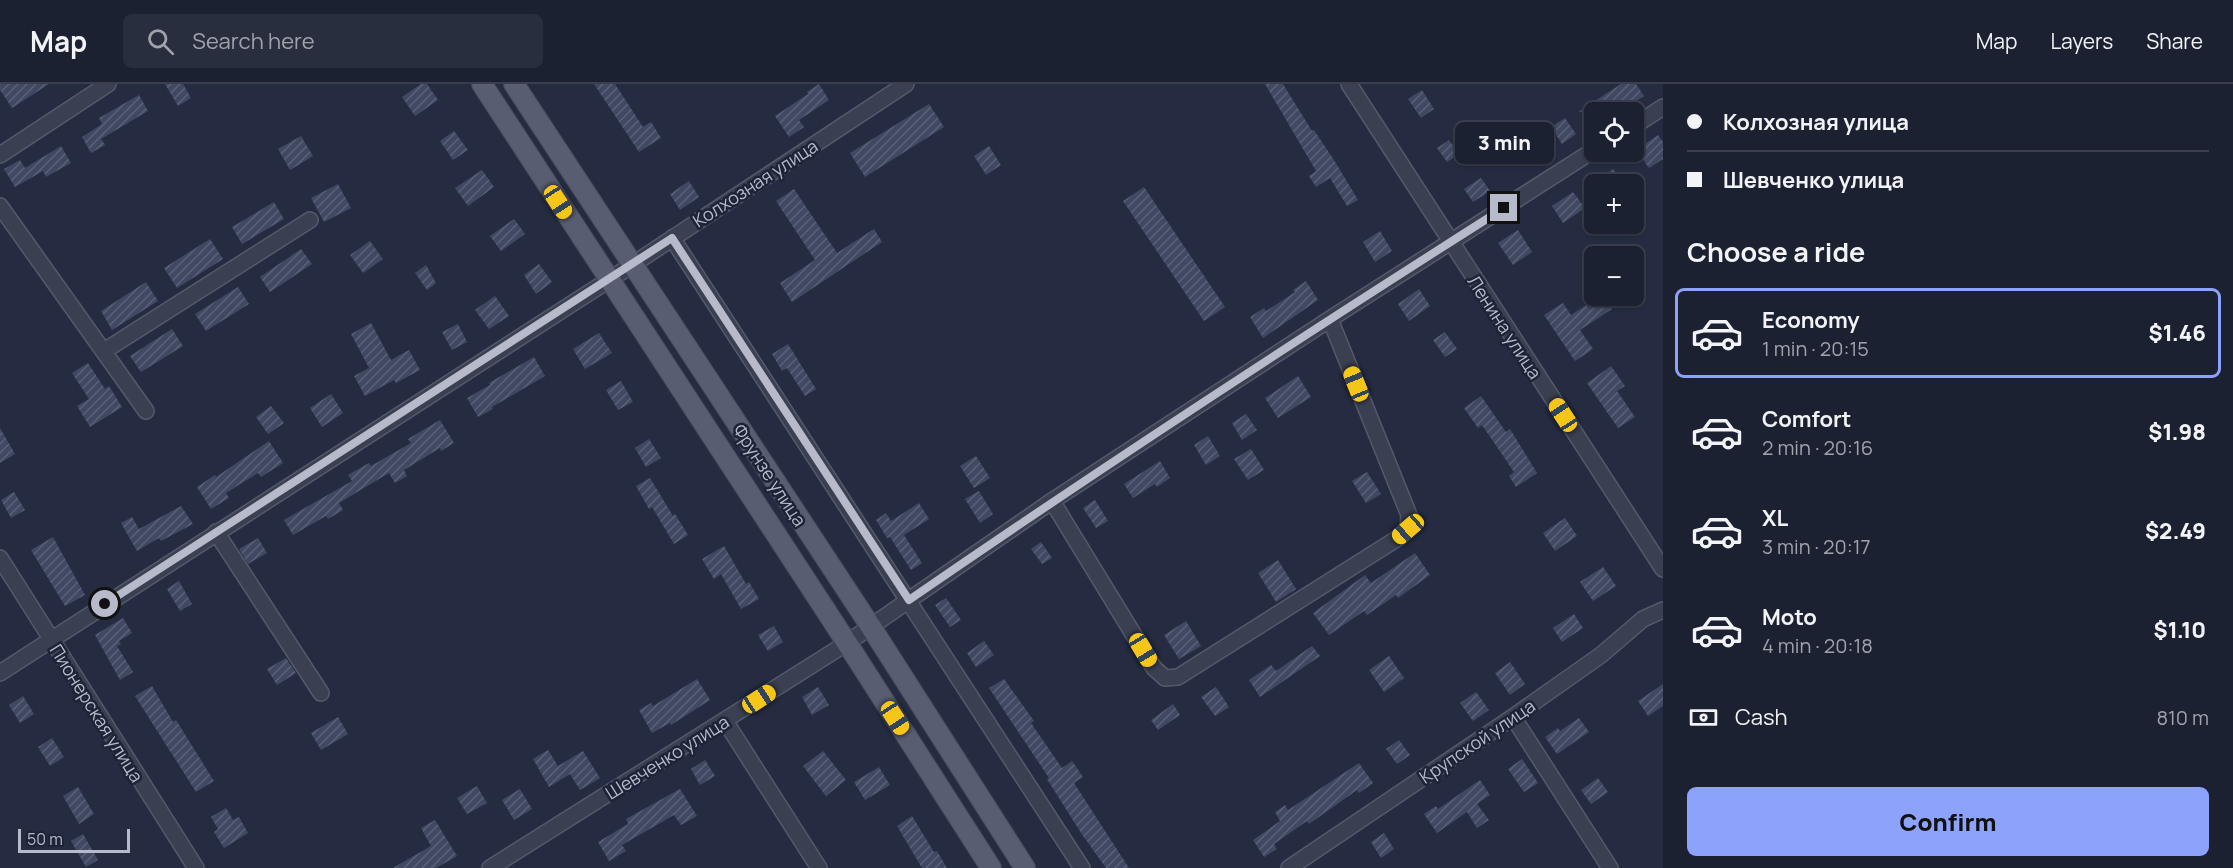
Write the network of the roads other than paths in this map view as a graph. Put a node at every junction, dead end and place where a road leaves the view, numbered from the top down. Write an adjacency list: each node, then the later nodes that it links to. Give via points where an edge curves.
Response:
1 (108, 84): 8 (street)
2 (482, 84): 15 (main road, Фрунзе улица)
3 (514, 84): 14 (main road, Фрунзе улица)
4 (906, 84): 12 (street, Колхозная улица)
5 (1349, 84): 13 (street, Ленина улица)
6 (1663, 107): 7 (street)
7 (1644, 119)
8 (0, 155)
9 (1584, 156): 13 (street, Шевченко улица)
10 (0, 206): 17 (street)
11 (310, 220): 17 (street)
12 (672, 238): 14 (street, Колхозная улица); 23 (street)
13 (1450, 242): 16 (street, Шевченко улица); 22 (street, Ленина улица)
14 (632, 265): 15 (street, Колхозная улица); 25 (main road, Фрунзе улица)
15 (609, 280): 20 (street, Колхозная улица); 27 (main road, Фрунзе улица)
16 (1329, 319): 19 (street, Шевченко улица); 19 (street, via 1409,516 1408,529 1398,538 1178,677 1165,678 1154,668)
17 (104, 351): 18 (street)
18 (146, 411)
19 (1052, 501): 23 (street, Шевченко улица)
20 (216, 532): 26 (street, Колхозная улица); 29 (street)
21 (0, 558): 26 (street, Пионерская улица)
22 (1663, 569)
23 (909, 600): 25 (street, Шевченко улица); 37 (street)
24 (1663, 610): 30 (street, Крупской улица, via 1643,619 1601,655)
25 (871, 627): 27 (street, Шевченко улица); 36 (main road, Фрунзе улица)
26 (50, 640): 28 (street, Колхозная улица); 32 (street, Пионерская улица)
27 (847, 643): 31 (street, Шевченко улица); 35 (main road, Фрунзе улица)
28 (0, 673)
29 (321, 693)
30 (1513, 717): 38 (street, Крупской улица); 39 (street)
31 (725, 721): 33 (street, Шевченко улица); 34 (street)
32 (196, 868)
33 (490, 868)
34 (819, 868)
35 (990, 868)
36 (1025, 868)
37 (1082, 868)
38 (1289, 868)
39 (1610, 868)

